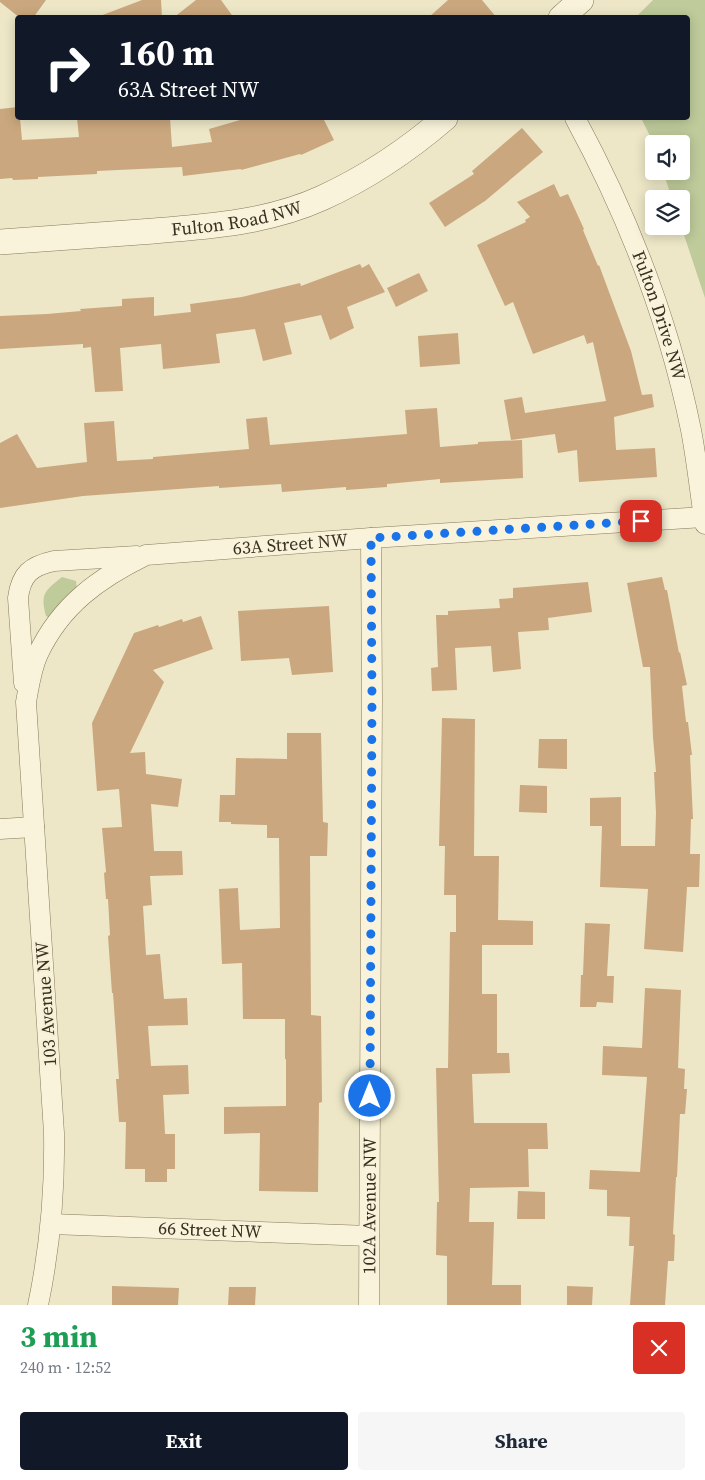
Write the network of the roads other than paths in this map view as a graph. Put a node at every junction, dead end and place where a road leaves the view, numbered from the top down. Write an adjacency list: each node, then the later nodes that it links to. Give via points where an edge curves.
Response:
1 (581, 0): 2 (street)
2 (564, 15)
3 (444, 120): 5 (street, Fulton Road NW, via 383,166 321,198 267,216 191,228)
4 (576, 120): 6 (street, Fulton Drive NW, via 634,242 655,299 682,388)
5 (0, 242)
6 (704, 520): 7 (street, 63A Street NW)
7 (371, 538): 8 (street, 63A Street NW); 15 (street, 102A Avenue NW)
8 (146, 556): 9 (street, 63A Street NW, via 54,561); 10 (street, 63A Street NW, via 105,578)
9 (27, 573): 11 (street, 103 Avenue NW, via 19,587 18,598)
10 (73, 604): 11 (street, 103 Avenue NW, via 37,655)
11 (26, 702): 12 (street, 103 Avenue NW)
12 (34, 827): 13 (street); 14 (street, 103 Avenue NW, via 54,1123)
13 (0, 829)
14 (51, 1224): 15 (street, 66 Street NW); 16 (street, 103 Avenue NW)
15 (369, 1236): 17 (street, 102A Avenue NW)
16 (38, 1305)
17 (369, 1305)

